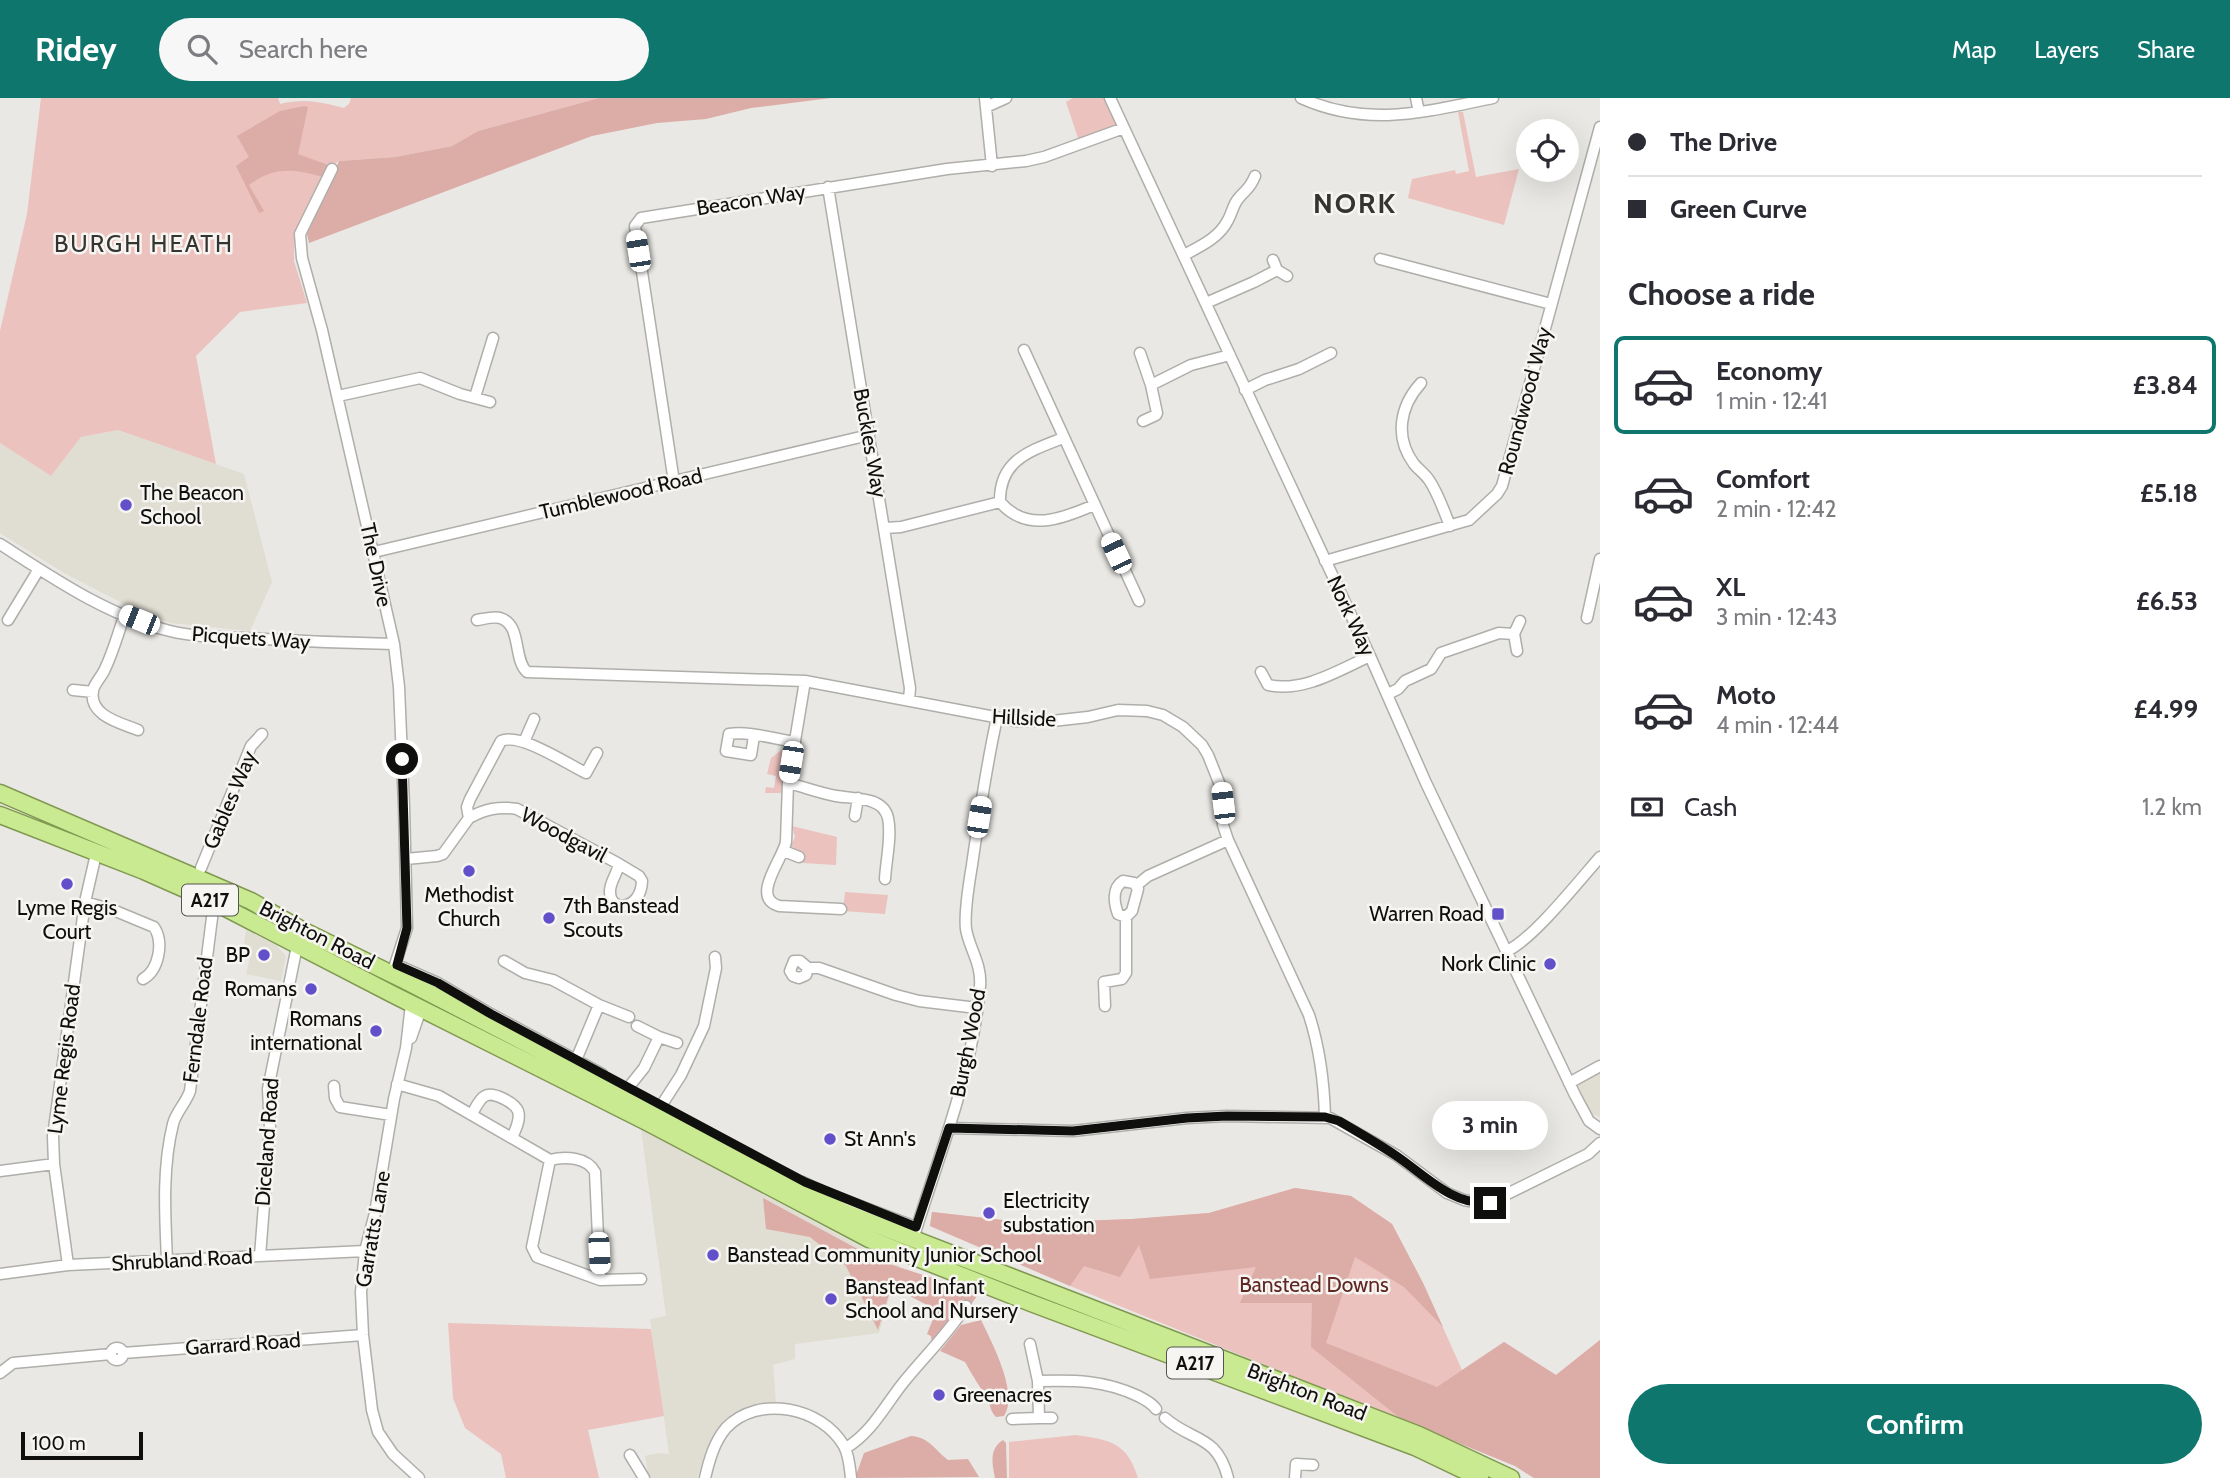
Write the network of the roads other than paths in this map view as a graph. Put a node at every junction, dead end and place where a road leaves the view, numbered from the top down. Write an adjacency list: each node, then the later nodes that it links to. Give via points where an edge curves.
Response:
1 (1006, 98): 6 (street)
2 (1110, 98): 9 (street, Nork Way)
3 (1301, 98): 7 (street, via 1355,115)
4 (1416, 98): 7 (street)
5 (1493, 98): 7 (street)
6 (985, 102): 10 (street)
7 (1419, 112)
8 (1600, 127): 18 (street, Roundwood Way)
9 (1124, 128): 10 (street, Beacon Way, via 1044,157); 14 (street, Nork Way)
10 (992, 166): 13 (street, Beacon Way)
11 (332, 169): 27 (street, The Drive, via 300,234 302,258)
12 (1255, 176): 14 (street, via 1255,190 1238,199 1216,236)
13 (828, 187): 31 (street, Buckles Way); 33 (street, Beacon Way, via 637,220)
14 (1184, 254): 17 (street, Nork Way)
15 (1380, 259): 18 (street)
16 (1287, 276): 17 (street, via 1275,265 1254,282)
17 (1206, 303): 23 (street, Nork Way)
18 (1551, 304): 36 (street, Roundwood Way, via 1502,486 1475,516)
19 (493, 336): 28 (street)
20 (1024, 350): 32 (street)
21 (1140, 353): 25 (street)
22 (1331, 353): 26 (street, via 1315,354 1299,369)
23 (1230, 355): 25 (street, via 1191,365); 26 (street, Nork Way)
24 (1422, 382): 36 (street, via 1403,413 1403,440)
25 (1152, 385): 30 (street, via 1157,413)
26 (1245, 390): 41 (street, Nork Way)
27 (338, 396): 28 (street, via 420,378); 39 (street, The Drive)
28 (475, 397): 29 (street)
29 (490, 402)
30 (1143, 421)
31 (869, 435): 33 (street, Tumblewood Road); 37 (street, Buckles Way)
32 (1062, 438): 34 (street, via 1020,457 1004,479); 35 (street)
33 (674, 482): 39 (street, Tumblewood Road)
34 (1000, 502): 35 (street, via 1020,517 1041,522); 37 (street)
35 (1094, 505): 43 (street)
36 (1450, 526): 41 (street, Roundwood Way)
37 (885, 528): 59 (street, Buckles Way)
38 (0, 544): 42 (street, Picquets Way)
39 (374, 552): 51 (street, The Drive)
40 (1600, 559): 44 (street)
41 (1325, 561): 53 (street, Nork Way)
42 (39, 569): 45 (street, Picquets Way); 47 (street)
43 (1139, 601)
44 (1595, 604): 46 (street)
45 (125, 614): 51 (street, Picquets Way, via 190,635); 57 (street)
46 (1587, 618)
47 (8, 620)
48 (477, 620): 55 (street, Hillside, via 497,617 507,621 527,672)
49 (1520, 621): 50 (street)
50 (1514, 635): 52 (street); 58 (street, via 1499,633 1441,653 1431,669)
51 (394, 644): 79 (street, The Drive)
52 (1517, 651)
53 (1370, 656): 54 (street, via 1297,685 1268,685); 58 (street, Nork Way)
54 (1261, 672)
55 (805, 681): 59 (street, Hillside); 66 (street)
56 (73, 690): 57 (street)
57 (93, 692): 62 (street, via 101,713)
58 (1388, 694): 89 (street, Nork Way)
59 (909, 700): 60 (street, Hillside)
60 (997, 718): 74 (street, Hillside, via 1052,721 1132,709 1173,720 1202,745 1214,767); 98 (street, Burgh Wood, via 969,885 966,929 980,982)
61 (534, 719): 65 (street)
62 (138, 730)
63 (262, 734): 81 (street, Gables Way, via 251,746)
64 (754, 736): 66 (street)
65 (519, 740): 67 (street, via 586,773); 73 (street, via 507,738 496,746 467,807)
66 (795, 742): 68 (street)
67 (597, 753)
68 (788, 783): 70 (street); 75 (street)
69 (0, 793): 88 (highway, Brighton Road / A217, via 251,901)
70 (858, 798): 72 (street); 82 (street, via 876,803 887,815)
71 (0, 815): 76 (highway, Brighton Road / A217)
72 (855, 816)
73 (469, 818): 79 (street, via 443,854); 80 (street, Woodgavil, via 488,809 517,809)
74 (1228, 840): 83 (street, via 1148,876); 112 (street, Hillside, via 1309,1014 1320,1049)
75 (784, 851): 78 (street); 86 (street, via 767,883 771,901 779,906)
76 (96, 854): 84 (street, Lyme Regis Road); 85 (highway, Brighton Road / A217)
77 (1600, 857): 89 (street, via 1538,926)
78 (799, 858)
79 (406, 859): 93 (street, The Drive, via 407,928)
80 (619, 864)
81 (201, 868)
82 (885, 879)
83 (1137, 886): 87 (street, via 1133,909); 87 (street, via 1123,881 1115,890 1116,910)
84 (85, 902): 94 (street, via 154,927 157,961); 118 (street, Lyme Regis Road, via 53,1136)
85 (214, 902): 88 (highway, Brighton Road / A217); 123 (street, Ferndale Road, via 190,1091 174,1121 170,1144 165,1200)
86 (841, 909)
87 (1126, 917): 97 (street, via 1126,973 1122,979 1104,982)
88 (300, 938): 93 (highway, Brighton Road / A217); 96 (highway, Brighton Road, via 416,995 421,1003); 122 (street, Diceland Road, via 268,1088 270,1128)
89 (1507, 951): 105 (street, Nork Way)
90 (715, 957): 109 (street, via 704,1026)
91 (504, 961): 95 (street, via 523,977 546,978)
92 (808, 968): 98 (street, via 896,995)
93 (395, 970): 103 (street, Brighton Road, via 438,983); 120 (highway, Brighton Road / A217, via 844,1212)
94 (143, 979)
95 (599, 1005): 99 (street); 103 (street)
96 (416, 1006): 106 (street, Garratts Lane); 145 (highway, Brighton Road / A217, via 869,1239 1415,1447)
97 (1105, 1006)
98 (977, 1008): 113 (street, Burgh Wood)
99 (629, 1017)
100 (637, 1026): 101 (street)
101 (659, 1037): 102 (street); 108 (street)
102 (677, 1043)
103 (576, 1060): 108 (street, Brighton Road)
104 (1600, 1066): 105 (street)
105 (1569, 1083): 114 (street, Nork Way, via 1584,1114)
106 (397, 1084): 110 (street, via 439,1096); 111 (street, Garratts Lane)
107 (334, 1086): 111 (street, via 340,1107)
108 (628, 1088): 109 (street, Brighton Road)
109 (661, 1106): 120 (street, Brighton Road, via 826,1193)
110 (472, 1114): 115 (street); 115 (street, via 488,1094 514,1105 519,1120)
111 (391, 1115): 121 (street, Garratts Lane)
112 (1325, 1117): 113 (street, via 1187,1118 1073,1131); 116 (street, via 1396,1155 1447,1193 1480,1203)
113 (949, 1128): 120 (street, Burgh Wood)
114 (1600, 1129)
115 (512, 1138): 117 (street)
116 (1599, 1149)
117 (550, 1160): 127 (street, via 584,1161 595,1172); 127 (street, via 533,1253)
118 (54, 1164): 119 (street); 124 (street, Lyme Regis Road)
119 (0, 1171)
120 (914, 1233): 146 (highway, Brighton Road / A217, via 1419,1434)
121 (365, 1251): 122 (street, Shrubland Road); 129 (street, Garratts Lane)
122 (260, 1256): 123 (street, Shrubland Road)
123 (167, 1260): 124 (street, Shrubland Road)
124 (68, 1265): 125 (street, Shrubland Road)
125 (0, 1274)
126 (640, 1279): 127 (street)
127 (600, 1280)
128 (966, 1306): 136 (street, via 862,1438)
129 (363, 1335): 131 (street, Garrard Road, via 122,1353 115,1348 111,1354 13,1363); 139 (street, Garratts Lane, via 378,1432)
130 (1030, 1343): 132 (street)
131 (1, 1372)
132 (1038, 1381): 133 (street); 143 (street, via 1101,1382 1156,1409 1161,1406 1165,1418 1214,1449)
133 (1039, 1418): 134 (street); 135 (street)
134 (1052, 1418)
135 (1012, 1419)
136 (846, 1448): 141 (street, via 827,1425 813,1417 787,1409 762,1410 726,1428); 142 (street)
137 (630, 1455): 140 (street)
138 (1313, 1465): 144 (street, via 1296,1464)
139 (419, 1478)
140 (644, 1478)
141 (705, 1478)
142 (850, 1478)
143 (1228, 1478)
144 (1295, 1478)
145 (1480, 1478)
146 (1511, 1478)

